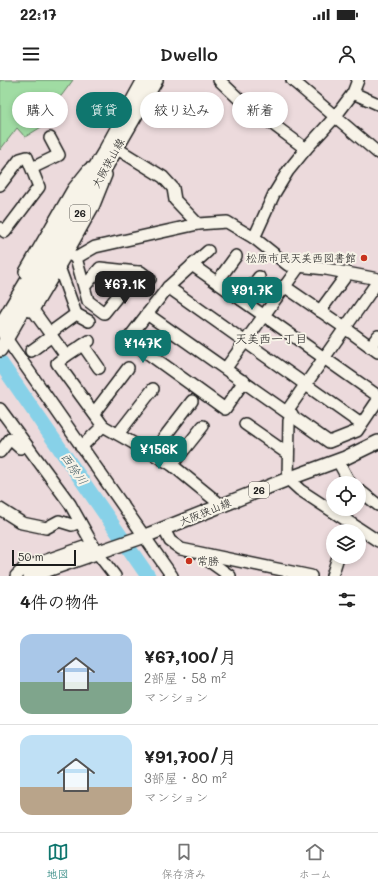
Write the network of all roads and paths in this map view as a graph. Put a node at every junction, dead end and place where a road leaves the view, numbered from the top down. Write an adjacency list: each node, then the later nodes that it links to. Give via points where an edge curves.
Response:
1 (144, 80): 10 (main road, 大阪狭山線 / 26)
2 (156, 80): 10 (main road, 大阪狭山線 / 26)
3 (219, 80): 11 (street, via 239,99)
4 (292, 80): 8 (street)
5 (358, 80): 6 (street)
6 (353, 93): 7 (street); 8 (street)
7 (378, 104)
8 (335, 117): 11 (street); 12 (street)
9 (50, 138): 13 (street, via 59,155)
10 (111, 148): 15 (street, via 163,178 173,188 175,200); 19 (street, via 94,205); 33 (street, via 73,189); 40 (main road, 大阪狭山線 / 26); 44 (main road, 大阪狭山線 / 26)
11 (306, 149): 17 (street, via 274,194)
12 (378, 153)
13 (32, 168): 14 (street, via 27,157 20,159); 16 (street, via 39,187 5,232)
14 (0, 185)
15 (198, 224): 17 (street, via 226,222); 19 (street, via 95,247)
16 (0, 228)
17 (254, 238): 23 (street, via 288,266)
18 (208, 251): 21 (street)
19 (72, 255): 22 (street); 30 (street)
20 (236, 256): 29 (street)
21 (192, 265): 29 (street); 32 (street)
22 (58, 267): 36 (street); 42 (street, via 31,310)
23 (298, 268): 25 (street); 31 (street)
24 (137, 272): 27 (street); 30 (street, via 100,268); 30 (street, via 104,313 88,300)
25 (348, 273): 28 (street); 35 (street)
26 (259, 276): 34 (street)
27 (150, 279)
28 (378, 280): 41 (street)
29 (217, 282): 34 (street)
30 (84, 286)
31 (284, 286): 35 (street); 38 (street)
32 (168, 287): 37 (street); 45 (street)
33 (10, 298)
34 (242, 300): 38 (street)
35 (320, 311): 41 (street)
36 (76, 314): 39 (street); 42 (street)
37 (147, 314): 52 (street); 53 (street, via 128,339 225,409)
38 (264, 315): 45 (street); 49 (street)
39 (89, 321)
40 (0, 326)
41 (345, 328): 46 (street); 49 (street)
42 (51, 334): 47 (street); 48 (street)
43 (378, 336): 46 (street)
44 (2, 341): 69 (street)
45 (245, 341): 52 (street); 54 (street)
46 (374, 350)
47 (31, 351)
48 (66, 356): 50 (street, via 86,343); 61 (street, via 53,365)
49 (324, 357): 54 (street); 56 (street)
50 (99, 368)
51 (128, 368): 61 (street)
52 (226, 368): 53 (street)
53 (244, 381): 60 (street)
54 (305, 384): 60 (street); 63 (street)
55 (153, 389): 66 (street)
56 (378, 396)
57 (378, 400): 63 (street)
58 (192, 401): 71 (street)
59 (0, 409): 68 (street)
60 (289, 412): 63 (street, via 329,442 357,431); 72 (street)
61 (94, 413): 64 (street)
62 (245, 424): 72 (street)
63 (361, 424)
64 (103, 426): 66 (street); 69 (street)
65 (203, 426): 74 (street)
66 (118, 434): 71 (street)
67 (378, 442): 73 (main road, 大阪狭山線 / 26)
68 (26, 445): 70 (street, via 20,448 10,439); 81 (street, via 70,504)
69 (81, 448): 83 (street)
70 (0, 452)
71 (153, 452): 74 (street)
72 (288, 454): 76 (street)
73 (338, 461): 75 (street); 76 (main road, 大阪狭山線 / 26)
74 (172, 465): 78 (street)
75 (346, 476)
76 (288, 479): 78 (main road, 大阪狭山線 / 26); 84 (street)
77 (366, 496): 79 (street)
78 (220, 505): 82 (main road, 大阪狭山線 / 26)
79 (378, 505)
80 (0, 509): 81 (street, via 22,523 46,528 59,521 72,525)
81 (80, 522): 86 (street)
82 (164, 529): 83 (main road, 大阪狭山線 / 26); 87 (street, via 170,541 181,549)
83 (143, 537): 86 (main road, 大阪狭山線 / 26); 93 (street)
84 (378, 542)
85 (84, 547): 91 (street, via 24,568)
86 (100, 553): 89 (main road, 大阪狭山線 / 26); 92 (street)
87 (209, 555): 90 (street, via 209,561); 94 (street)
88 (336, 564): 95 (street)
89 (36, 575)
90 (227, 575)
91 (16, 576)
92 (115, 576)
93 (172, 576)
94 (311, 576)
95 (332, 576)

